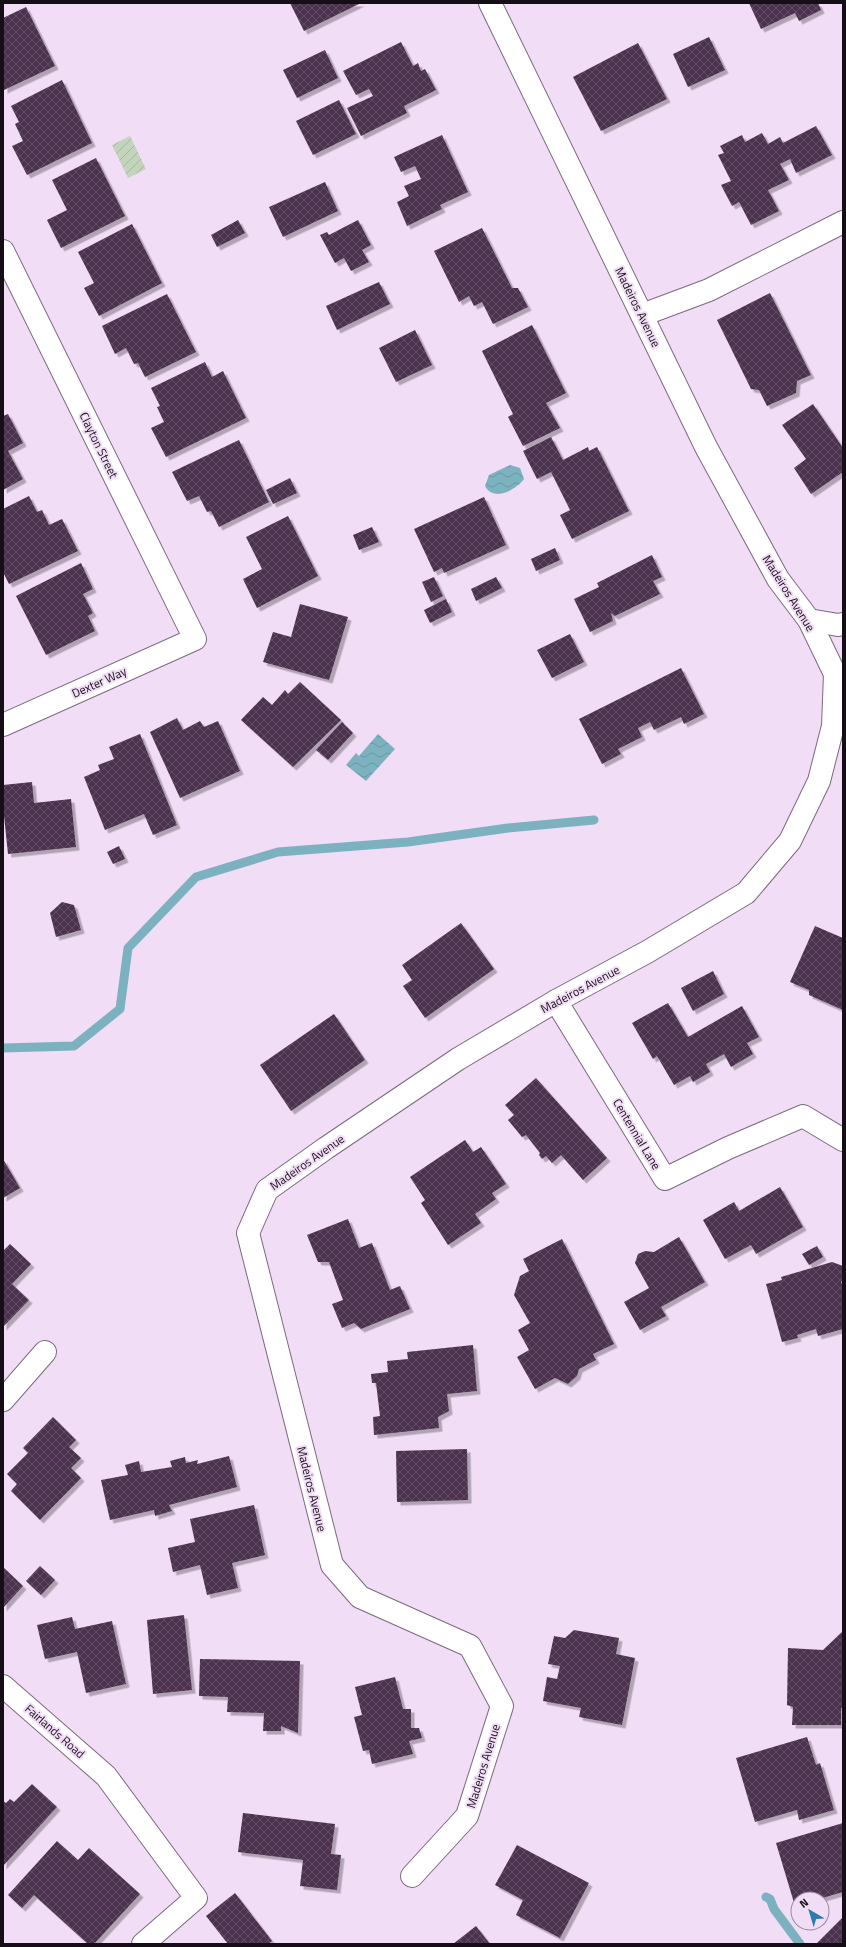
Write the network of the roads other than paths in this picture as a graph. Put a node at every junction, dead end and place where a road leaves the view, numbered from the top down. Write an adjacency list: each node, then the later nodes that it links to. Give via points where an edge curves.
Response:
1 (490, 3): 4 (street, Madeiros Avenue)
2 (843, 222): 4 (street, via 709,290)
3 (3, 251): 7 (street, Clayton Street)
4 (642, 315): 5 (street, Madeiros Avenue, via 706,446 778,580)
5 (809, 620): 6 (street); 9 (street, Madeiros Avenue, via 834,674 833,726 819,781 790,841 746,893 647,952)
6 (843, 624)
7 (195, 639): 8 (street, Dexter Way)
8 (3, 726)
9 (556, 1001): 10 (street, Centennial Lane, via 665,1180 728,1148 803,1116); 14 (street, Madeiros Avenue, via 458,1059 267,1190 248,1233 332,1565 360,1597 470,1646 502,1706 467,1816)
10 (843, 1140)
11 (45, 1352): 12 (street)
12 (3, 1400)
13 (3, 1686): 15 (street, Fairlands Road, via 106,1776 196,1898)
14 (412, 1876)
15 (143, 1944)

